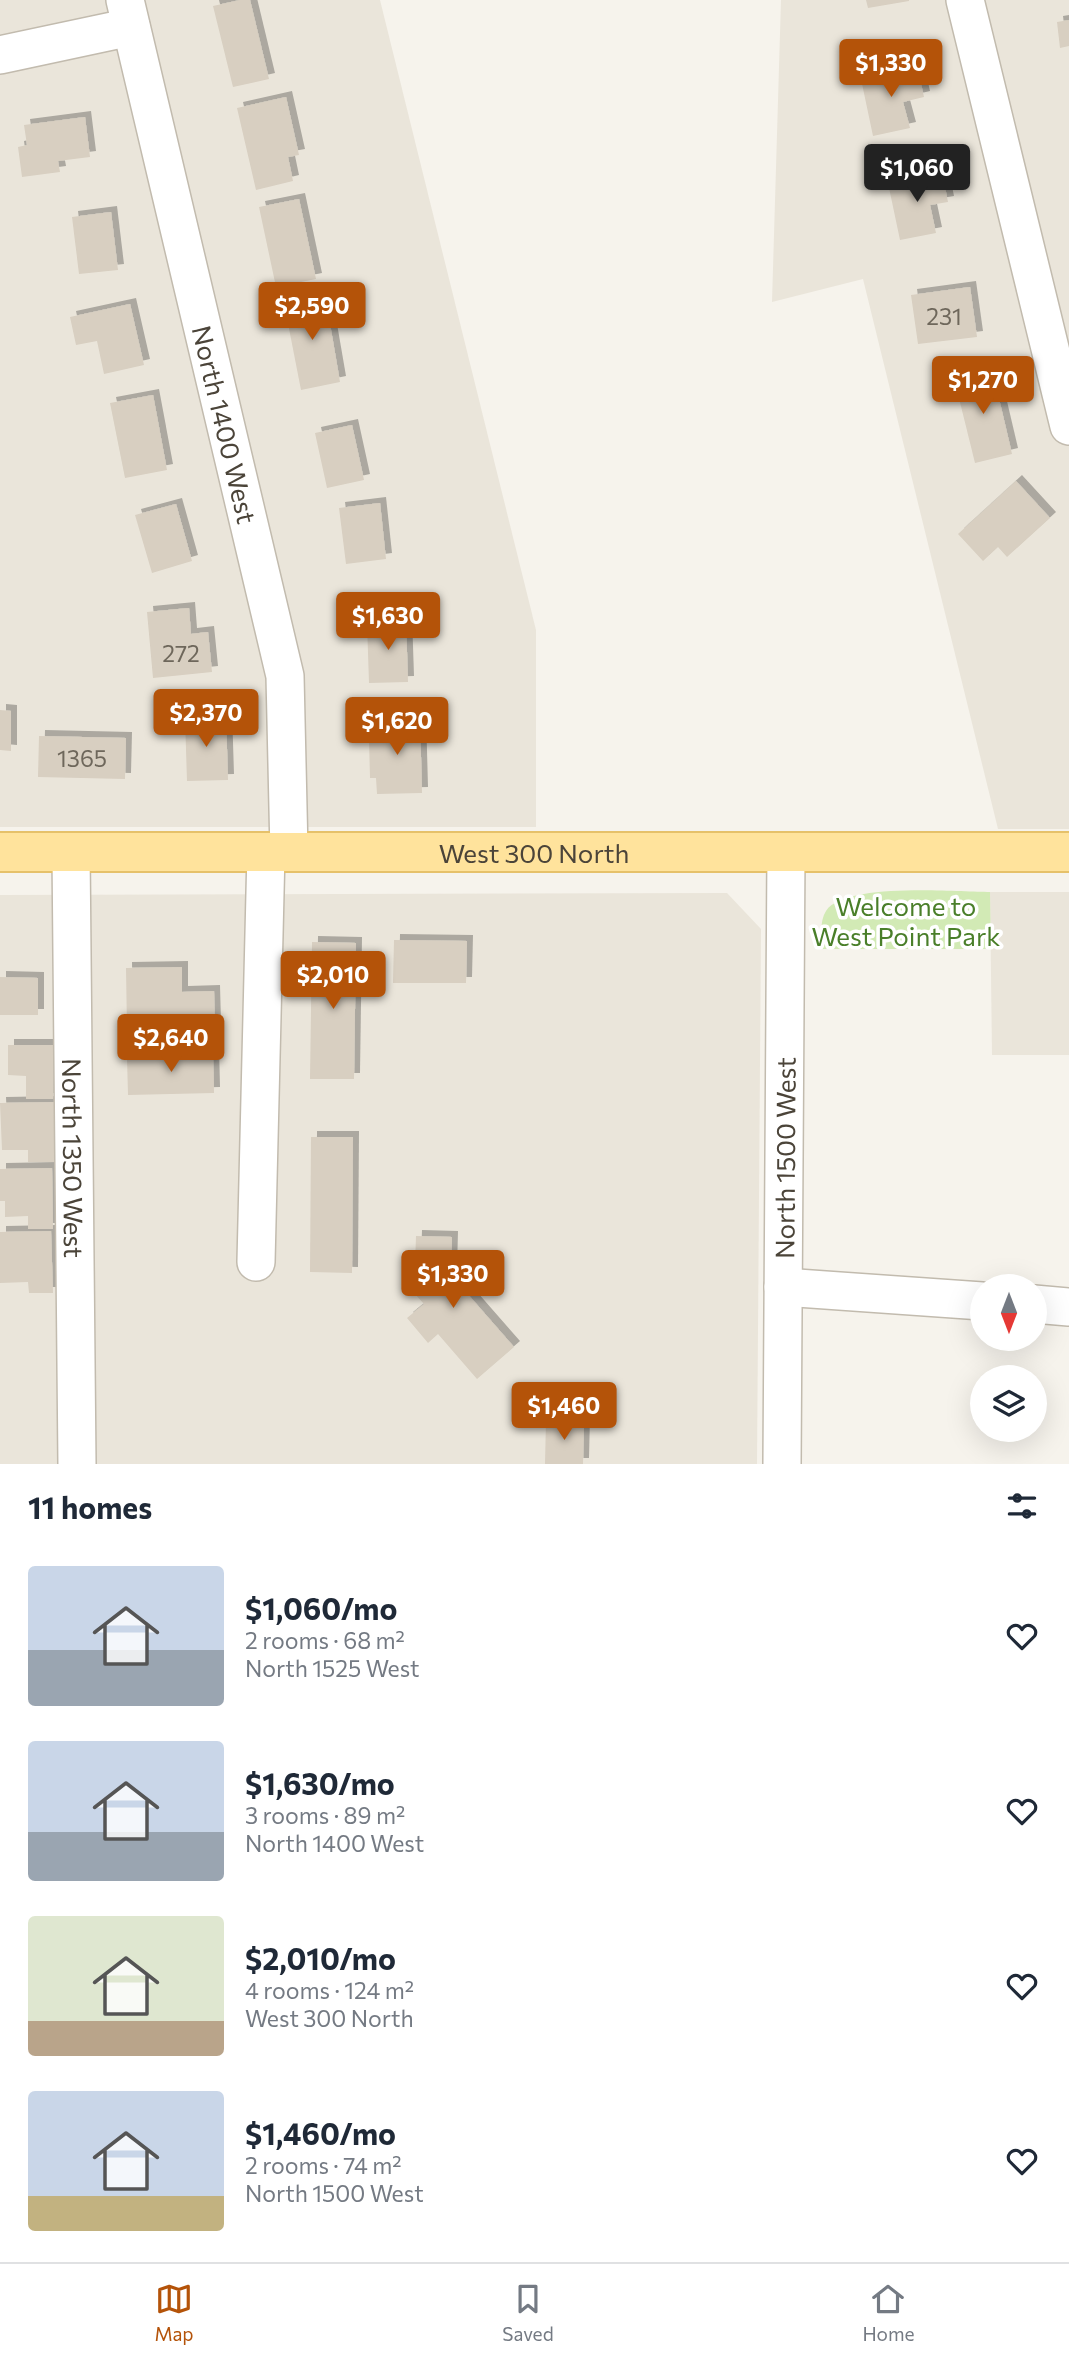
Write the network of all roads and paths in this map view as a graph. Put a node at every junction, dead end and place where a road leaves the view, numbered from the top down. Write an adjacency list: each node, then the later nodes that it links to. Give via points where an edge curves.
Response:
1 (965, 0): 4 (street)
2 (128, 14): 3 (street); 7 (street, North 1400 West, via 285,676)
3 (0, 55)
4 (1069, 426)
5 (0, 852): 6 (main road, West 300 North)
6 (71, 852): 7 (main road, West 300 North); 15 (street, North 1350 West)
7 (278, 852): 8 (main road, West 300 North); 10 (street, North 1400 West)
8 (786, 852): 9 (main road, West 300 North); 11 (street, North 1500 West)
9 (1069, 852)
10 (256, 1262)
11 (783, 1287): 12 (street); 16 (street, North 1500 West)
12 (970, 1300)
13 (1047, 1305): 14 (street)
14 (1069, 1307)
15 (77, 1464)
16 (782, 1464)

